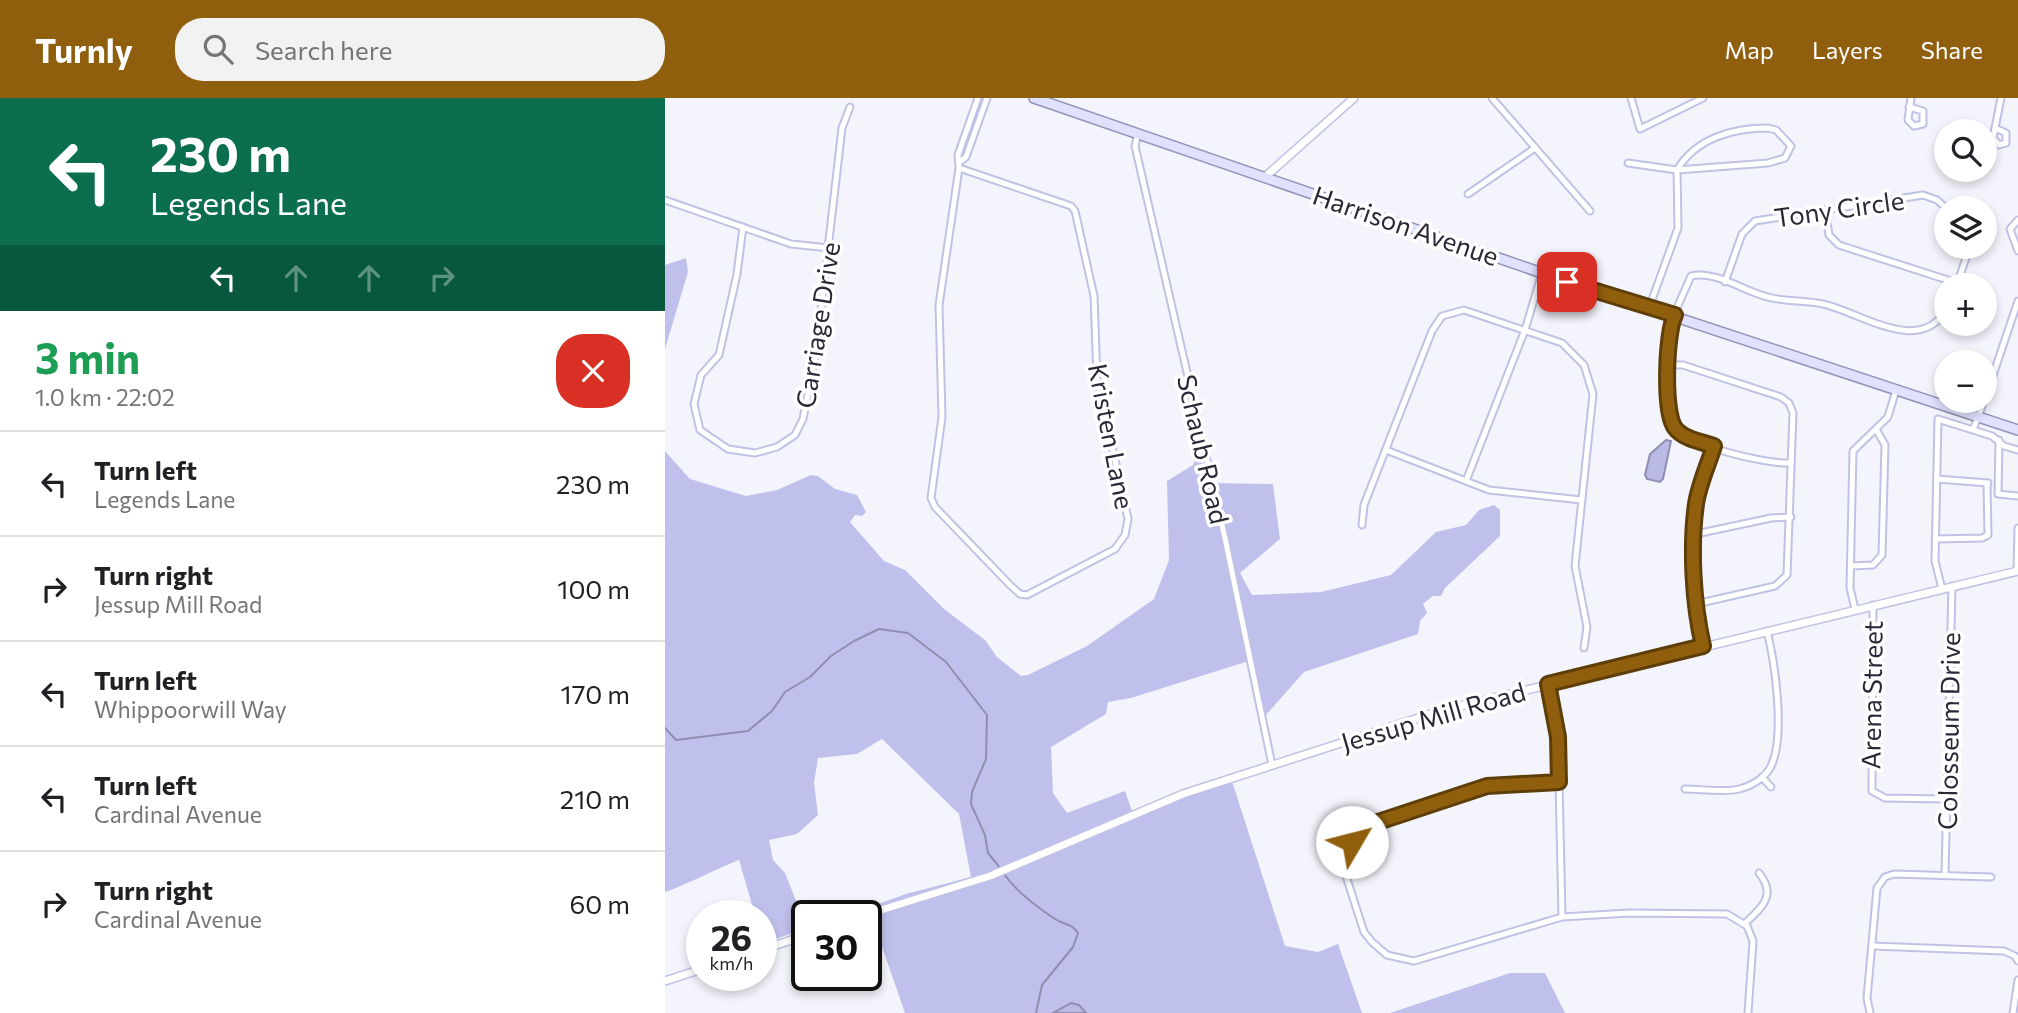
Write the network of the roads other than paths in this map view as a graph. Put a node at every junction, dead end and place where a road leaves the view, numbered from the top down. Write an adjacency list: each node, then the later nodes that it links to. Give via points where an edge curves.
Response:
1 (978, 98): 15 (street, Kristen Lane, via 958,155)
2 (987, 98): 15 (street, Kristen Lane)
3 (1034, 98): 13 (main road, Harrison Avenue)
4 (1354, 98): 19 (street)
5 (1492, 98): 14 (street)
6 (1631, 98): 7 (street, via 1640,129)
7 (1703, 98)
8 (1911, 98): 11 (street)
9 (2001, 98): 12 (street)
10 (850, 107): 27 (street, Carriage Drive, via 842,128)
11 (1909, 107)
12 (1997, 119)
13 (1138, 133): 19 (main road, Harrison Avenue); 73 (street, Schaub Road, via 1135,146)
14 (1535, 148): 20 (street); 24 (street)
15 (961, 161): 17 (street, Kristen Lane)
16 (1628, 163): 18 (street)
17 (959, 168): 17 (street, Kristen Lane, via 1073,208 1094,296 1096,370 1127,531 1113,550 1027,595 1010,585 931,498 942,417 939,305)
18 (1677, 170): 18 (street, via 1699,146 1730,132 1768,128 1791,146 1790,153 1776,162); 33 (street, via 1678,228)
19 (1266, 176): 29 (main road, Harrison Avenue)
20 (1468, 194)
21 (1934, 199): 23 (street, Tony Circle, via 1923,195)
22 (665, 200): 26 (street)
23 (1825, 210): 30 (street, via 1829,235 1839,245); 31 (street, Tony Circle, via 1749,225 1741,234)
24 (1590, 211)
25 (2015, 222): 28 (street, via 2010,229)
26 (743, 228): 27 (street, via 791,244); 27 (street, Carriage Drive, via 719,355 701,375 694,404 700,430 728,449 755,453 796,435 816,352)
27 (829, 248)
28 (2018, 251)
29 (1542, 273): 33 (main road, Harrison Avenue); 36 (street)
30 (1934, 277)
31 (1725, 282): 34 (street, via 1691,276); 35 (street, via 1780,300 1824,304 1911,332)
32 (2018, 301): 37 (street)
33 (1649, 308): 34 (main road, Harrison Avenue)
34 (1675, 315): 38 (street, via 1669,326); 39 (main road, Harrison Avenue)
35 (1934, 322)
36 (1525, 330): 46 (street, via 1464,310 1442,316 1432,331); 50 (street); 56 (street, via 1569,347 1591,383)
37 (1997, 362)
38 (1669, 365): 45 (street, via 1671,423 1682,435); 48 (street, via 1683,365 1786,400 1793,413)
39 (1896, 390): 40 (main road, Harrison Avenue); 41 (street, via 1890,413)
40 (1979, 415): 42 (street); 43 (main road, Harrison Avenue)
41 (1876, 429): 62 (street, via 1853,451); 62 (street, via 1885,444 1882,555 1873,565)
42 (1973, 430): 44 (street); 49 (street, via 1938,419)
43 (2018, 430)
44 (1999, 440): 47 (street); 52 (street)
45 (1714, 446): 48 (street, via 1767,462); 60 (street, via 1698,494)
46 (1387, 450): 50 (street); 58 (street, via 1364,505)
47 (2018, 450)
48 (1791, 463): 57 (street)
49 (1937, 480): 51 (street); 61 (street)
50 (1466, 481): 56 (street, via 1499,492)
51 (1987, 484): 52 (street); 53 (street)
52 (1998, 484): 54 (street)
53 (1988, 495): 54 (street); 61 (street, via 1988,535)
54 (1998, 495): 55 (street)
55 (2018, 496)
56 (1581, 500): 71 (street, via 1575,566 1587,627)
57 (1791, 517): 60 (street); 66 (street, via 1789,570 1782,582)
58 (1362, 525)
59 (2018, 528): 63 (street)
60 (1696, 534): 66 (street)
61 (1935, 539): 65 (street, via 1935,568)
62 (1851, 566): 68 (street)
63 (2017, 571): 64 (street, Jessup Mill Road)
64 (1952, 586): 65 (street, Jessup Mill Road); 78 (street, Colosseum Drive)
65 (1942, 589): 67 (street, Jessup Mill Road)
66 (1696, 604): 70 (street)
67 (1873, 606): 68 (street, Jessup Mill Road); 78 (street, Arena Street, via 1872,791 1885,798)
68 (1855, 609): 69 (street, Jessup Mill Road)
69 (1767, 631): 70 (street, Jessup Mill Road); 74 (street, via 1776,668 1776,748 1772,765)
70 (1703, 646): 72 (street, Jessup Mill Road)
71 (1584, 648)
72 (1548, 684): 73 (street, Jessup Mill Road, via 1440,711); 75 (street, via 1558,737)
73 (1272, 765): 82 (street, Jessup Mill Road, via 1165,801 989,876)
74 (1762, 777): 76 (street); 77 (street, via 1737,790)
75 (1559, 782): 83 (street); 83 (street, via 1487,786 1375,823 1352,842 1345,863 1364,932 1377,948 1401,960 1425,960)
76 (1771, 787)
77 (1685, 789)
78 (1945, 799): 80 (street, Colosseum Drive)
79 (1759, 873): 84 (street, via 1768,895 1762,908)
80 (1945, 875): 81 (street); 85 (street, via 1885,877 1877,888)
81 (1991, 877)
82 (882, 910)
83 (1562, 917): 84 (street, via 1719,912)
84 (1744, 924): 90 (street, via 1753,941)
85 (1872, 946): 86 (street, via 2004,951); 91 (street)
86 (2018, 961)
87 (686, 974): 89 (street)
88 (2018, 980): 92 (street)
89 (665, 981)
90 (1748, 1013)
91 (1870, 1013)
92 (2013, 1013)

